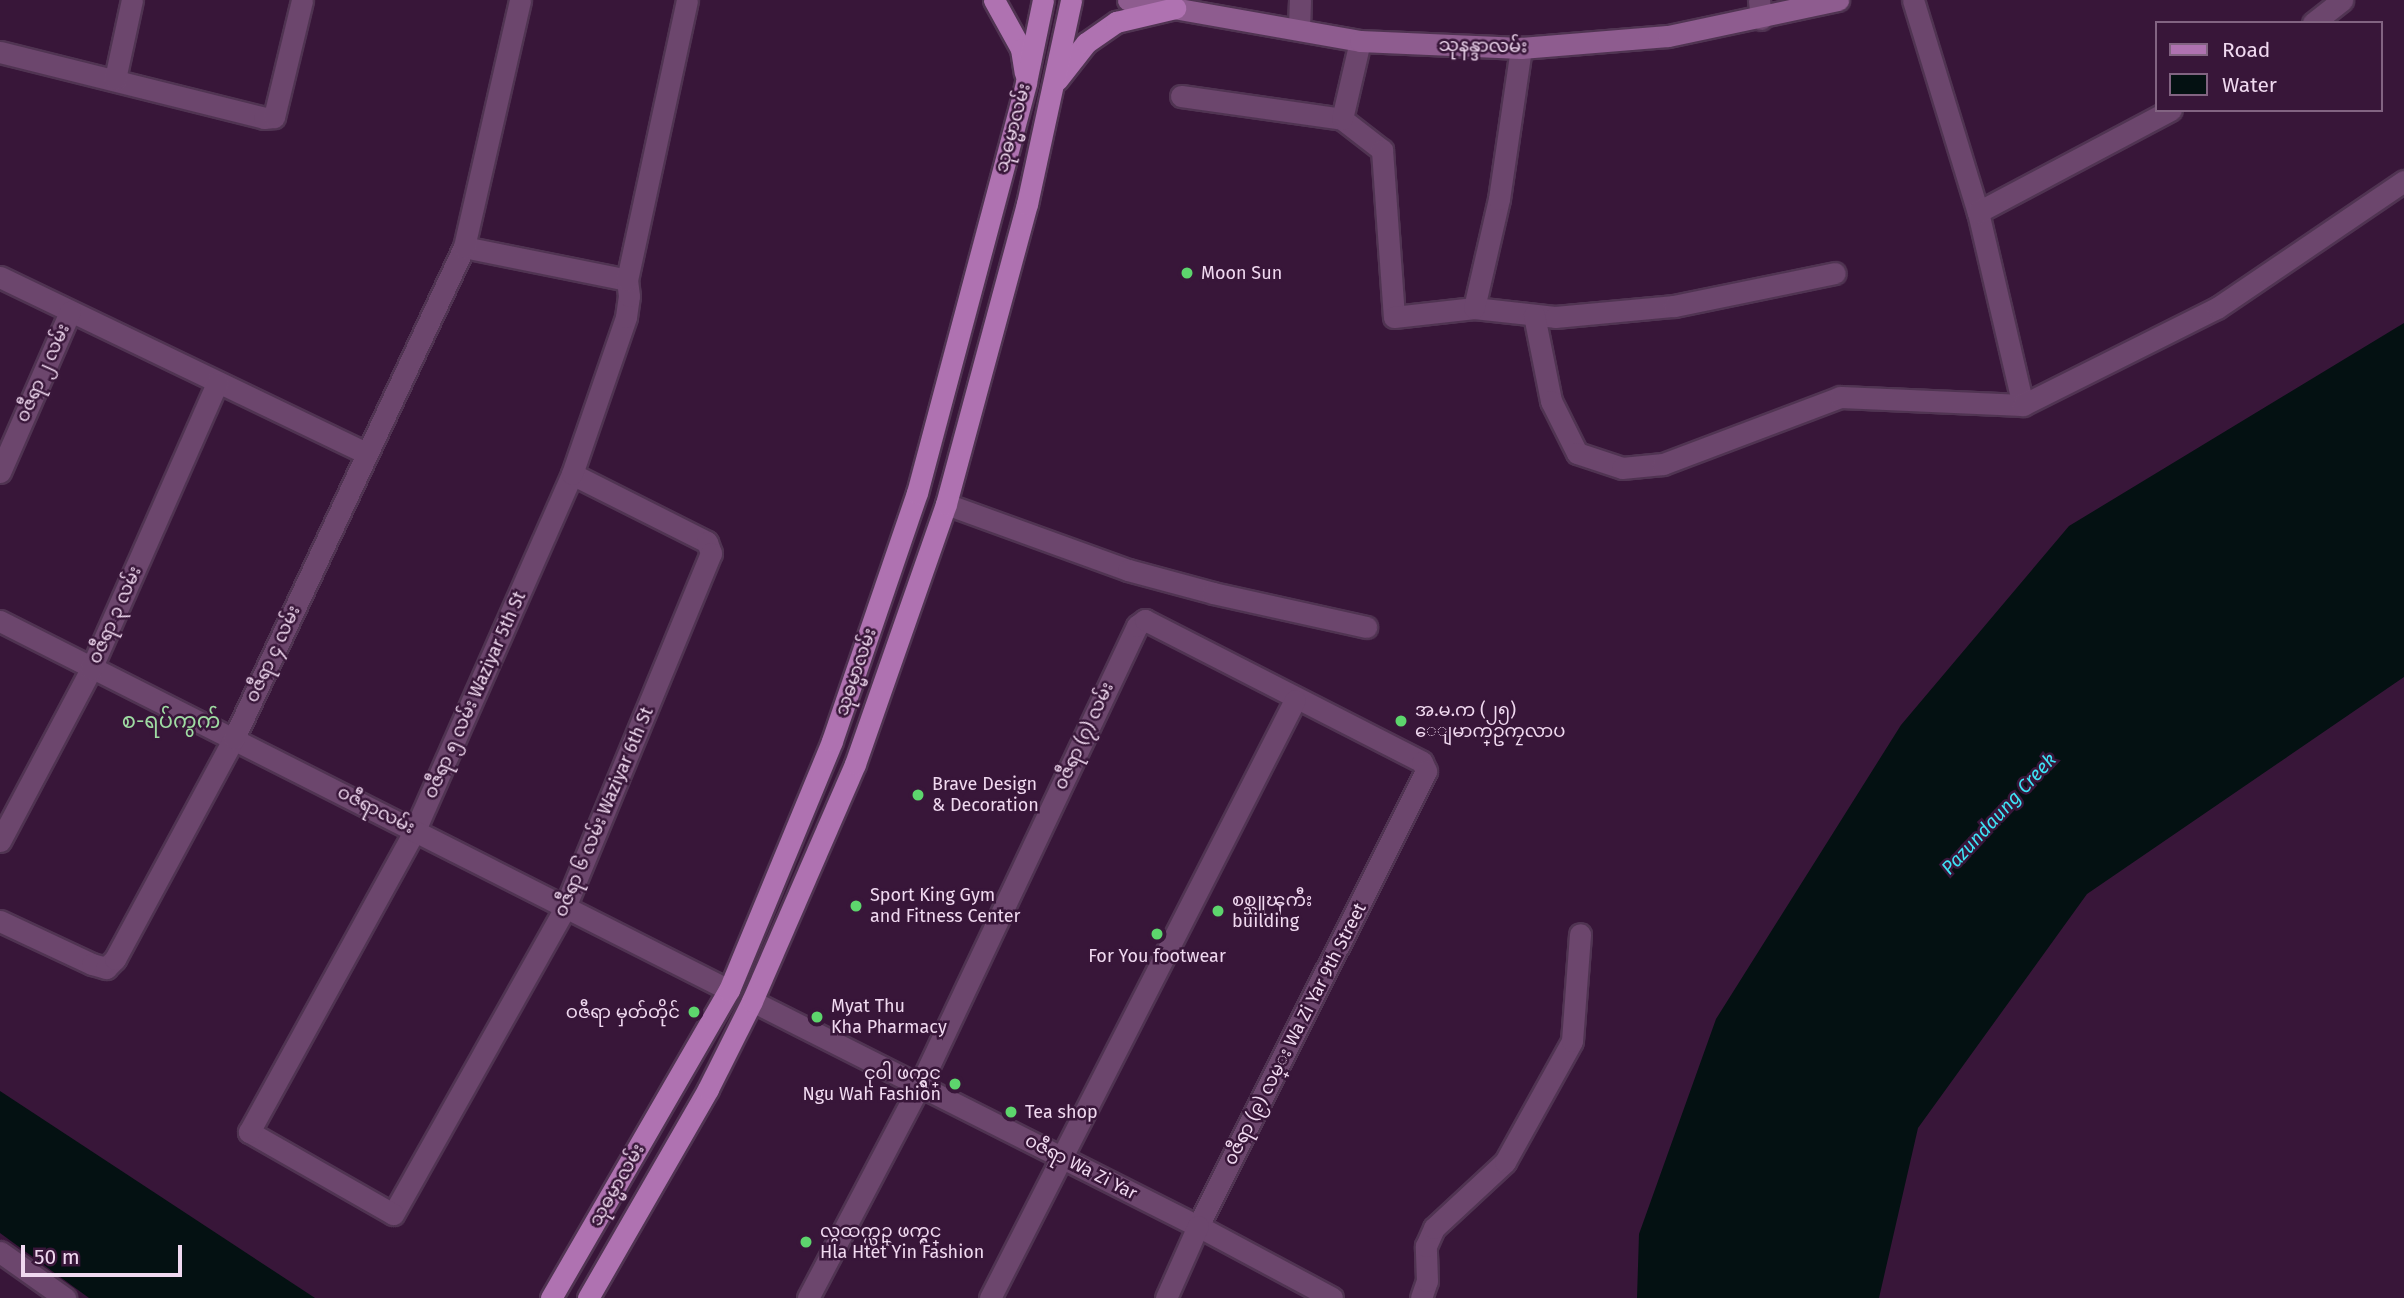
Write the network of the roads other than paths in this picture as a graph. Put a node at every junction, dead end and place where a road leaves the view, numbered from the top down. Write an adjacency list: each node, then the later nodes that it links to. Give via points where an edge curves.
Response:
1 (132, 0): 20 (street)
2 (302, 0): 20 (street, via 274,117)
3 (520, 0): 28 (street, ဝဇီရာ ၄ လမ်း)
4 (687, 0): 31 (street, ဝဇီရာ ၅ လမ်း Waziyar 5th St)
5 (994, 0): 21 (main road, via 1021,50)
6 (1043, 0): 21 (main road, သုဓမ္မာလမ်း)
7 (1071, 0): 22 (main road, သုဓမ္မာလမ်း)
8 (1128, 0): 13 (main road, သုနန္ဒာလမ်း)
9 (1300, 0): 16 (street)
10 (1838, 0): 14 (main road, သုနန္ဒာလမ်း)
11 (1913, 0): 27 (street)
12 (2342, 0): 15 (street)
13 (1169, 4): 16 (main road, သုနန္ဒာလမ်း); 22 (main road, via 1116,22 1086,43)
14 (1760, 9): 18 (main road, သုနန္ဒာလမ်း, via 1668,36)
15 (2316, 21)
16 (1299, 27): 17 (main road, သုနန္ဒာလမ်း)
17 (1360, 41): 18 (main road, သုနန္ဒာလမ်း); 25 (street)
18 (1521, 48): 32 (street, via 1499,200)
19 (0, 52): 20 (street)
20 (115, 79)
21 (1026, 82): 51 (main road, သုဓမ္မာလမ်း, via 917,493 832,741)
22 (1054, 85): 40 (main road, သုဓမ္မာလမ်း)
23 (1181, 96): 25 (street)
24 (2167, 112): 27 (street)
25 (1342, 119): 32 (street, via 1382,149 1394,317)
26 (2404, 181): 36 (street, via 2217,307)
27 (1978, 212): 36 (street)
28 (464, 247): 31 (street); 37 (street, ဝဇီရာ ၄ လမ်း)
29 (1835, 273): 34 (street, via 1674,306)
30 (0, 276): 33 (street)
31 (627, 280): 39 (street, ဝဇီရာ ၅ လမ်း Waziyar 5th St, via 626,317)
32 (1474, 308): 34 (street)
33 (70, 313): 35 (street); 38 (street, ဝဇီရာ ၂ လမ်း)
34 (1534, 315): 36 (street, via 1551,401 1577,453 1622,468 1663,464 1840,397)
35 (217, 383): 37 (street); 43 (street, ဝဇီရာ ၃ လမ်း)
36 (2023, 405)
37 (366, 453): 45 (street, ဝဇီရာ ၄ လမ်း)
38 (0, 472)
39 (572, 474): 46 (street, ဝဇီရာ ၅ လမ်း Waziyar 5th St); 48 (street, ဝဇီရာ ၆ လမ်း Waziyar 6th St, via 707,542 711,553)
40 (946, 504): 42 (street, via 1128,570); 52 (main road, သုဓမ္မာလမ်း, via 855,764)
41 (0, 621): 43 (street, ဝဇီရာလမ်း)
42 (1366, 627)
43 (91, 669): 45 (street, ဝဇီရာလမ်း); 47 (street, ဝဇီရာ ၃ လမ်း)
44 (1295, 700): 53 (street, ၀ဇီရာ (၇) လမ်း, via 1144,620 1137,626); 54 (street); 56 (street, ၀ဇီရာ (၉) လမ္း Wa Zi Yar 9th Street, via 1422,762 1426,771)
45 (234, 738): 46 (street, ဝဇီရာလမ်း); 49 (street, ဝဇီရာ ၄ လမ်း, via 115,960 106,968)
46 (415, 830): 48 (street, ဝဇီရာလမ်း); 55 (street, ဝဇီရာ ၅ လမ်း Waziyar 5th St, via 249,1132)
47 (0, 841)
48 (565, 908): 51 (street, ဝဇီရာလမ်း); 55 (street, ဝဇီရာ ၆ လမ်း Waziyar 6th St)
49 (0, 921)
50 (1580, 934): 65 (street, via 1572,1041 1505,1162 1434,1228 1426,1246 1427,1281)
51 (729, 990): 52 (main road, ဝဇီရာလမ်း); 59 (main road, သုဓမ္မာလမ်း)
52 (752, 1001): 53 (street, ၀ဇီရာ Wa Zi Yar); 60 (main road, သုဓမ္မာလမ်း, via 708,1089)
53 (920, 1085): 54 (street, ၀ဇီရာ Wa Zi Yar); 61 (street, ၀ဇီရာ (၇) လမ်း)
54 (1062, 1157): 56 (street, ၀ဇီရာ Wa Zi Yar); 62 (street)
55 (393, 1214)
56 (1198, 1226): 63 (street, ၀ဇီရာ (၉) လမ္း Wa Zi Yar 9th Street); 64 (street, ၀ဇီရာ Wa Zi Yar)
57 (0, 1252): 58 (street)
58 (65, 1298)
59 (551, 1298)
60 (588, 1298)
61 (808, 1298)
62 (990, 1298)
63 (1166, 1298)
64 (1332, 1298)
65 (1421, 1298)

